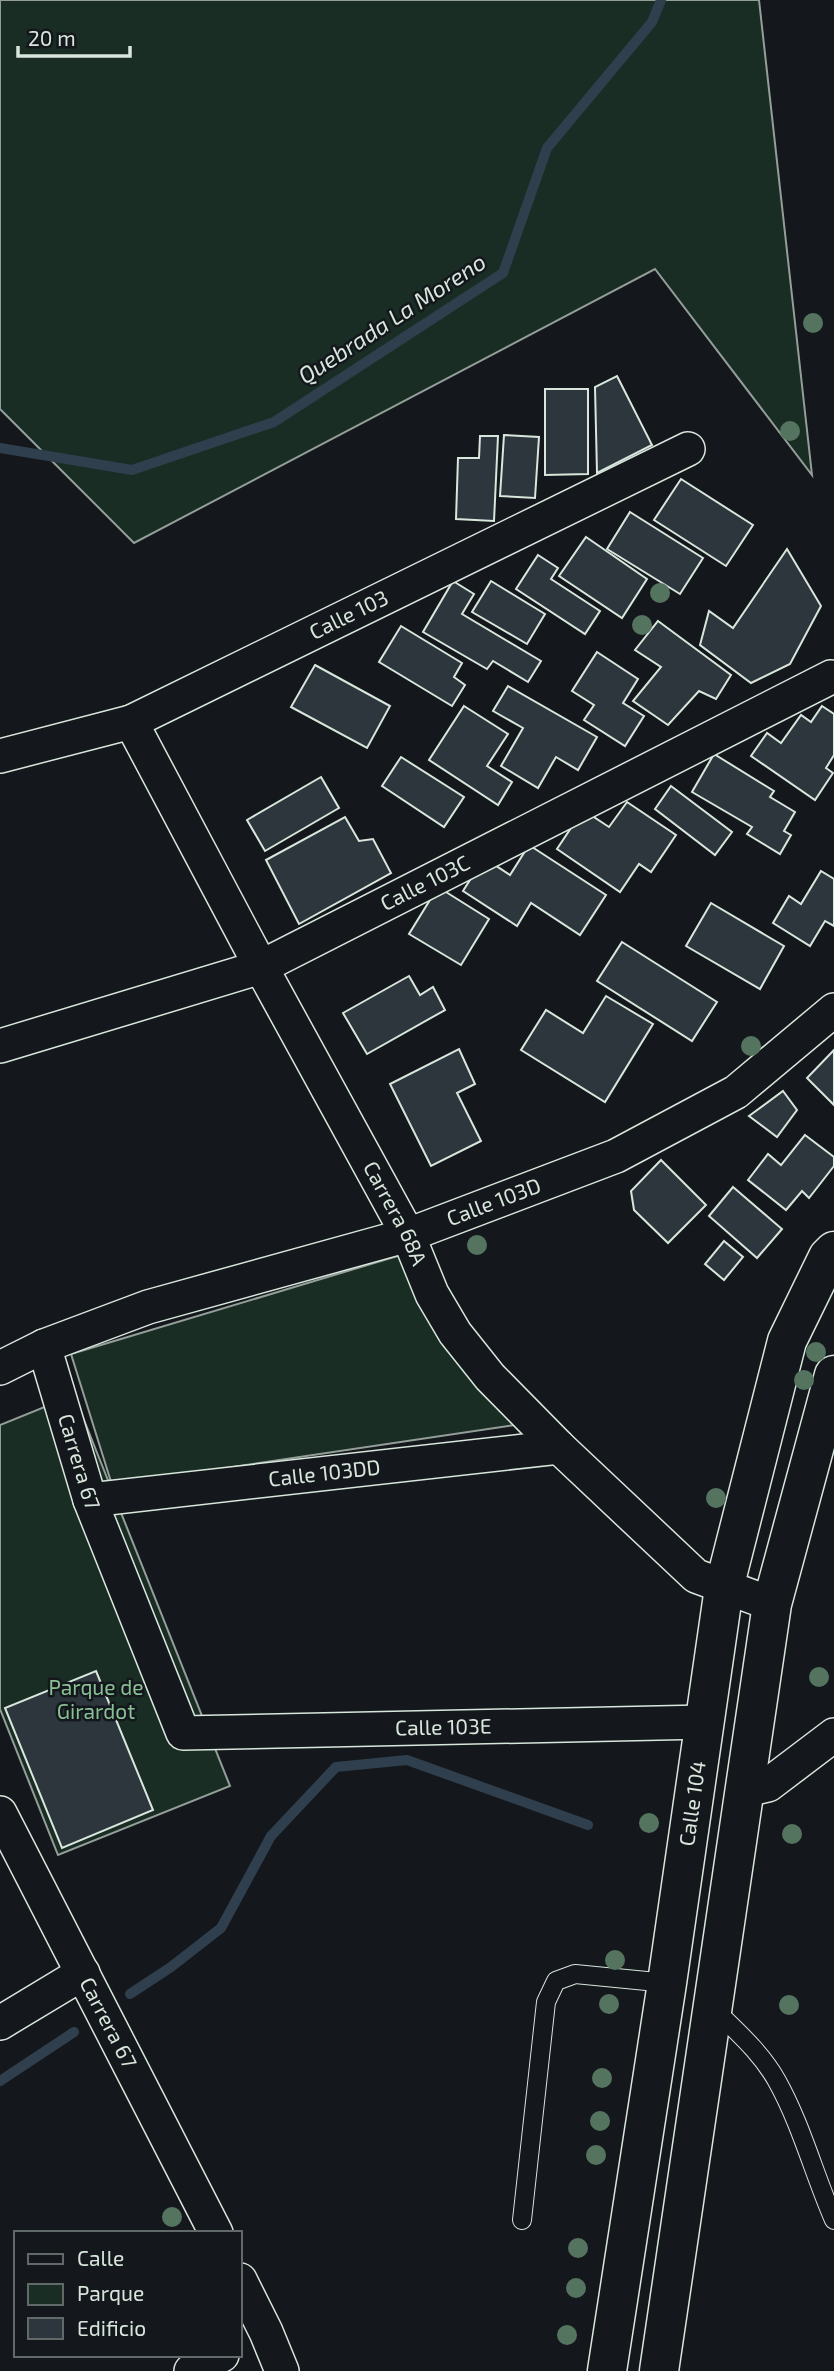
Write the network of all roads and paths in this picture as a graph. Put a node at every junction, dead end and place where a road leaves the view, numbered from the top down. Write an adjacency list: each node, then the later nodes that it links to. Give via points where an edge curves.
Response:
1 (688, 449): 3 (street, Calle 103)
2 (831, 677): 5 (street, Calle 103C)
3 (131, 722): 4 (street, Calle 103); 5 (street, Carrera 68A)
4 (0, 756)
5 (261, 967): 7 (street, Calle 103C); 8 (street, Carrera 68A)
6 (834, 1010): 8 (street, Calle 103D, via 736,1093 616,1156)
7 (0, 1046)
8 (408, 1234): 10 (street, Calle 103D, via 148,1307); 13 (street, Carrera 68A, via 432,1294 455,1333 490,1377)
9 (834, 1251): 15 (main road, Calle 104, via 787,1341)
10 (44, 1346): 11 (street, Calle 103D); 14 (street, Carrera 67)
11 (0, 1368)
12 (831, 1396): 16 (main road)
13 (559, 1447): 14 (street, Calle 103DD); 15 (street, Carrera 68A, via 696,1576)
14 (90, 1500): 18 (street, Carrera 67)
15 (724, 1588): 16 (street, Carrera 68A); 17 (main road, Calle 104)
16 (772, 1604): 20 (main road)
17 (705, 1722): 18 (street, Calle 103E); 23 (main road, Calle 104)
18 (183, 1733)
19 (834, 1735): 20 (street, via 768,1785)
20 (745, 1790): 24 (main road)
21 (0, 1813): 22 (street, Carrera 67)
22 (83, 1973): 25 (street); 28 (street, Carrera 67)
23 (667, 1983): 26 (lane, via 575,1973 556,1981 546,2002); 34 (main road, Calle 104)
24 (713, 2008): 27 (lane, via 758,2053 776,2080); 35 (main road)
25 (0, 2023)
26 (522, 2220)
27 (834, 2220)
28 (215, 2231)
29 (242, 2289): 30 (street)
30 (253, 2339): 33 (street)
31 (218, 2357): 32 (street)
32 (191, 2371)
33 (282, 2371)
34 (607, 2371)
35 (659, 2371)

